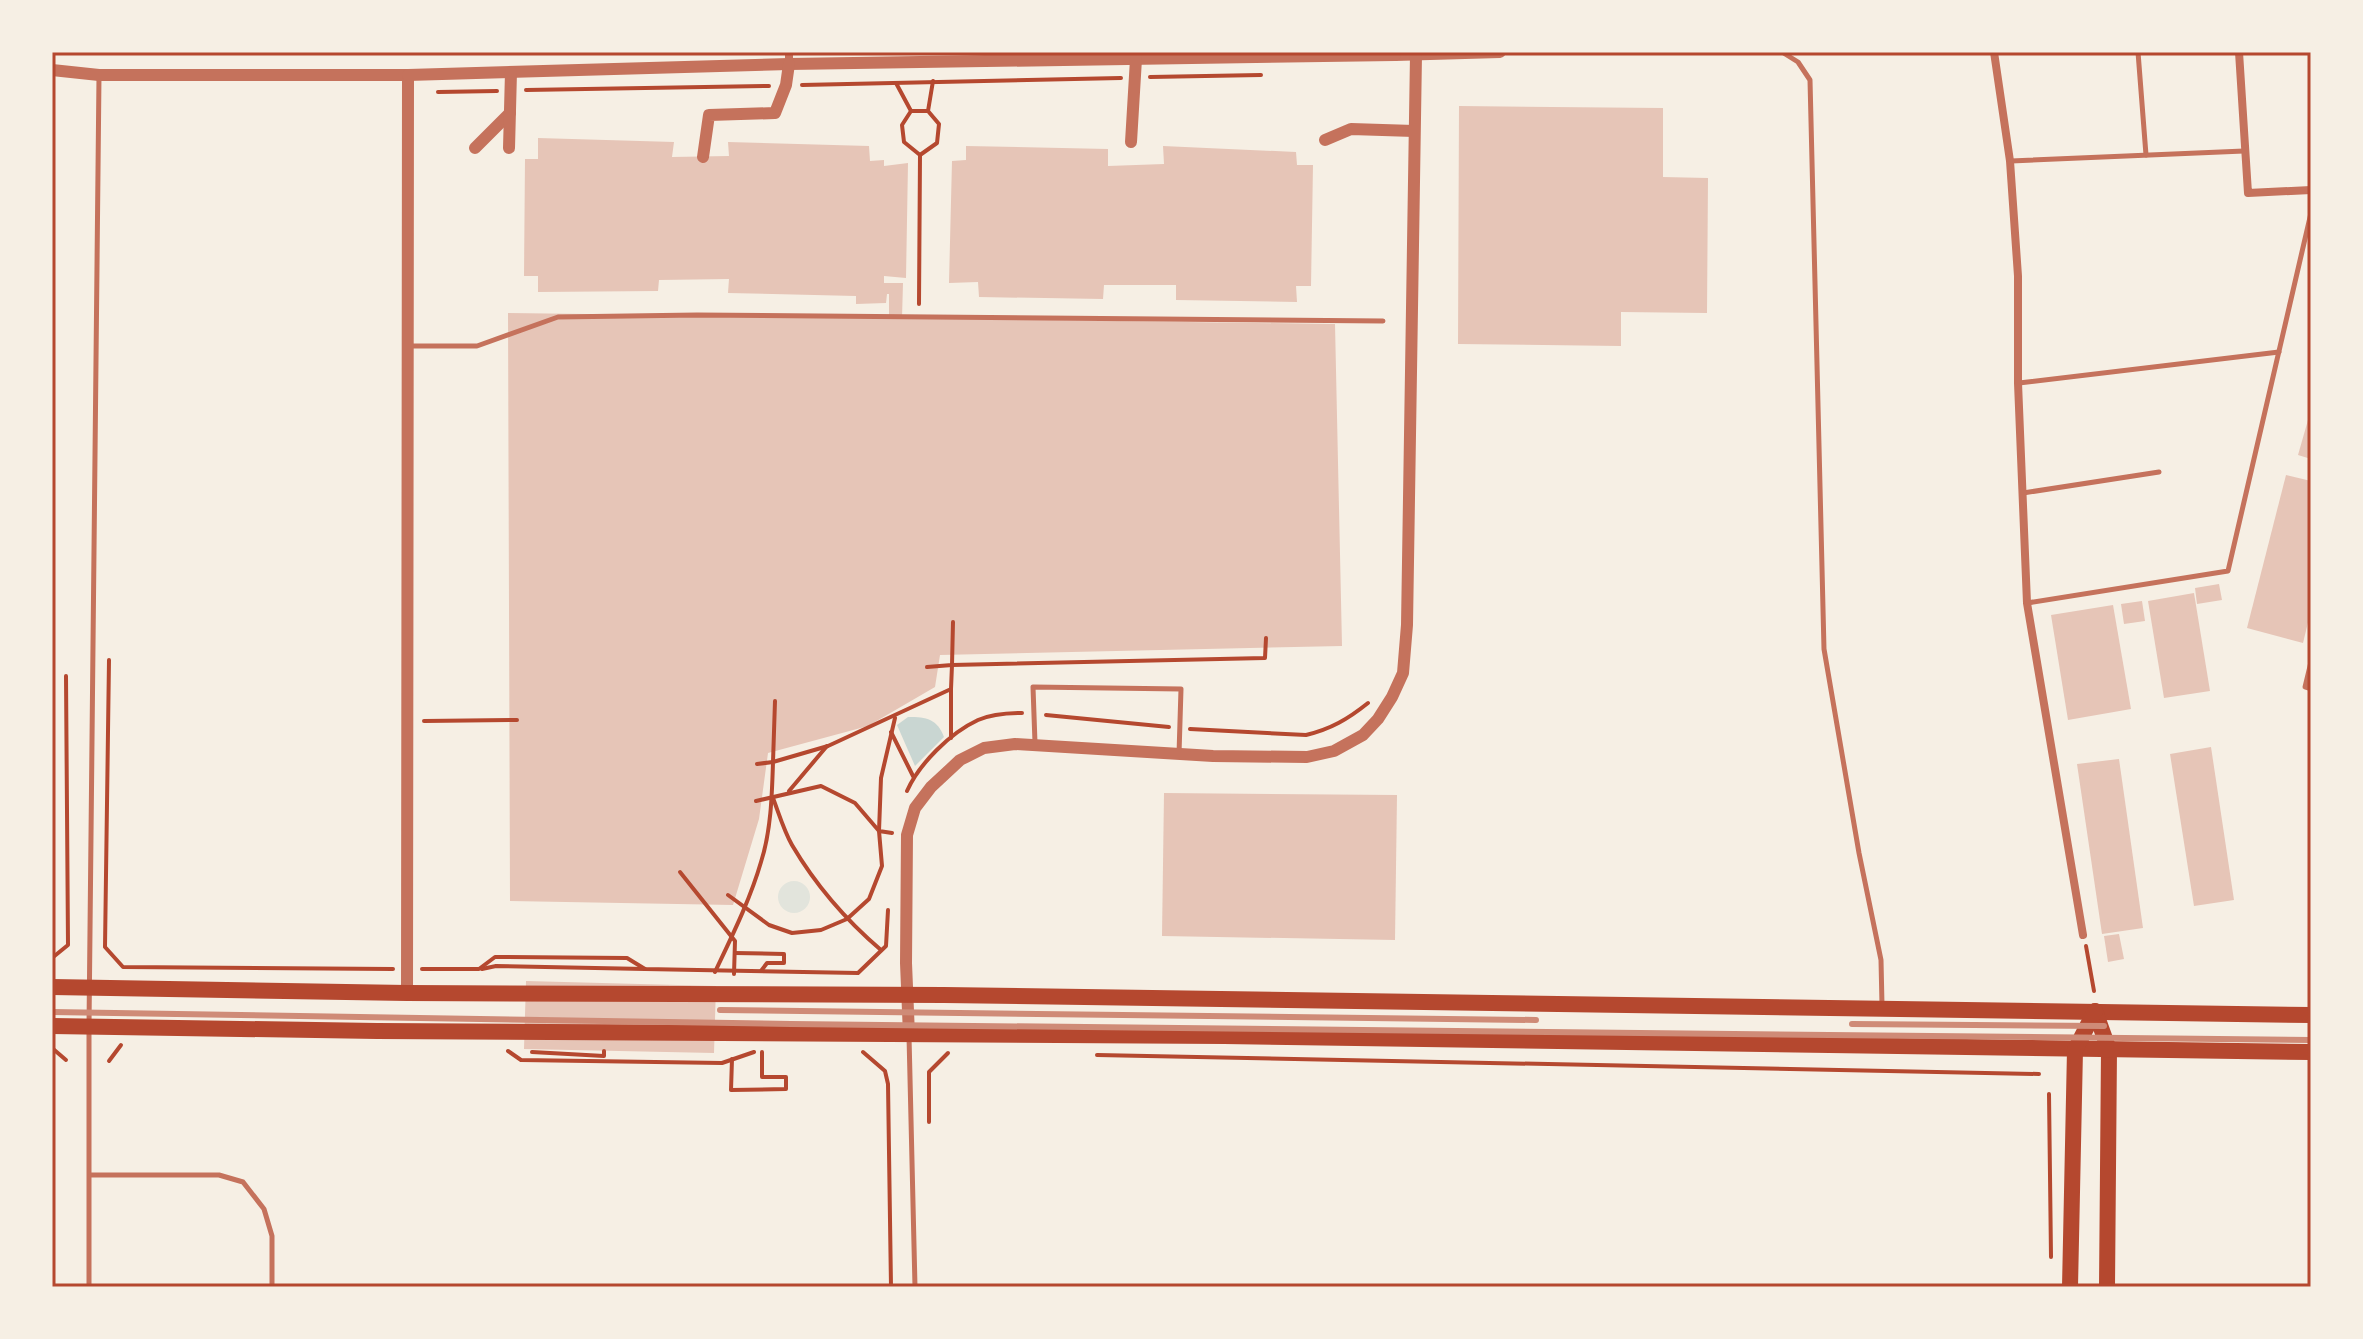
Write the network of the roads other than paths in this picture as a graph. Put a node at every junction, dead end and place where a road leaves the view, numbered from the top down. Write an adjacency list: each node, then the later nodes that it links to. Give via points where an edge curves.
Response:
1 (1500, 52): 7 (street)
2 (1782, 52): 43 (lane, via 1798,62 1810,80 1824,649 1881,960)
3 (1994, 52): 24 (street)
4 (2138, 52): 22 (lane)
5 (2239, 52): 21 (street)
6 (1395, 53): 7 (street); 10 (street)
7 (1416, 55): 16 (street)
8 (1075, 56): 9 (street); 10 (street)
9 (789, 58): 12 (street); 23 (street, via 775,113 709,115)
10 (1136, 59): 18 (street)
11 (52, 70): 13 (street)
12 (511, 72): 14 (street); 15 (street)
13 (99, 75): 14 (street); 40 (lane)
14 (408, 75): 28 (street)
15 (510, 113): 19 (street); 20 (street)
16 (1414, 131): 17 (street, via 1351,129); 37 (street, via 1403,673 1378,719 1363,735 1334,751 1307,757)
17 (1325, 140)
18 (1131, 142)
19 (475, 148)
20 (509, 148)
21 (2244, 151): 22 (lane); 25 (street, via 2248,193)
22 (2146, 155): 24 (lane)
23 (703, 157)
24 (2010, 161): 30 (street)
25 (2311, 190)
26 (2311, 213): 29 (lane)
27 (1383, 321): 28 (lane, via 558,317 477,346)
28 (407, 346): 41 (street)
29 (2279, 352): 30 (lane); 33 (lane, via 2228,571)
30 (2018, 383): 32 (street)
31 (2159, 472): 32 (lane)
32 (2022, 494): 33 (street)
33 (2027, 603): 38 (street)
34 (2311, 662): 35 (lane, via 2305,687)
35 (2311, 689)
36 (1035, 744): 37 (street); 37 (lane, via 1033,687 1181,689); 42 (street, via 984,748 960,760 915,808 907,835)
37 (1179, 754)
38 (2083, 935)
39 (52, 987): 40 (main road)
40 (90, 987): 41 (main road); 47 (lane)
41 (407, 993): 42 (main road)
42 (907, 995): 43 (main road); 48 (street)
43 (1882, 1009): 44 (main road)
44 (2095, 1011): 45 (main road); 49 (main road); 50 (main road)
45 (2311, 1015)
46 (52, 1026): 47 (main road)
47 (89, 1026): 48 (main road); 52 (lane)
48 (909, 1035): 49 (main road); 55 (lane)
49 (2075, 1050): 50 (main road); 56 (main road)
50 (2109, 1050): 51 (main road); 57 (main road)
51 (2311, 1052)
52 (90, 1175): 53 (lane); 54 (lane, via 219,1175 243,1182 264,1209 272,1236)
53 (89, 1287)
54 (272, 1287)
55 (915, 1287)
56 (2070, 1287)
57 (2107, 1287)

